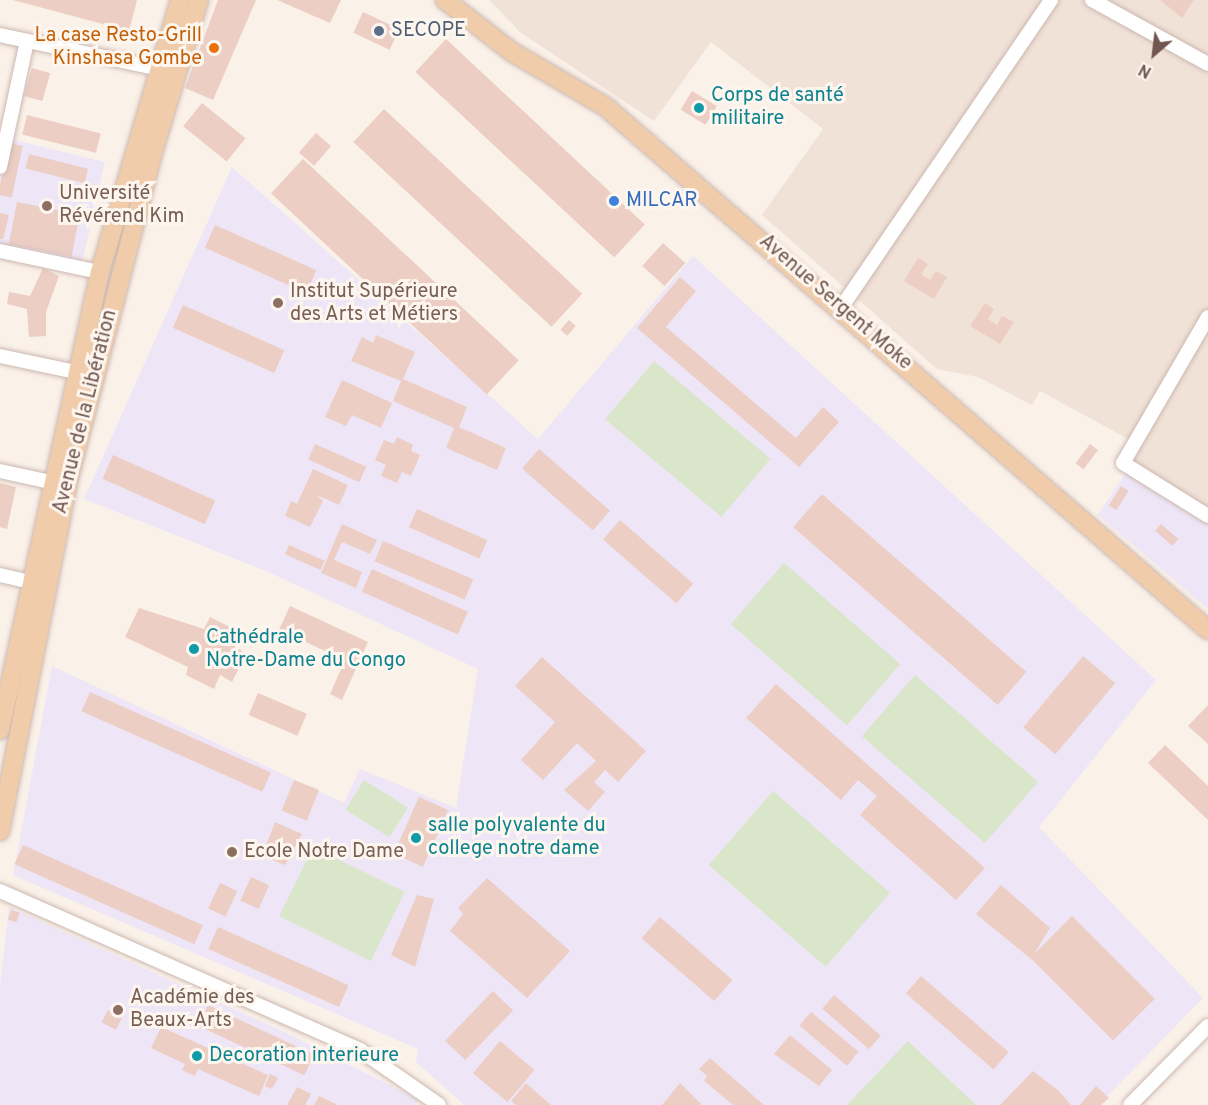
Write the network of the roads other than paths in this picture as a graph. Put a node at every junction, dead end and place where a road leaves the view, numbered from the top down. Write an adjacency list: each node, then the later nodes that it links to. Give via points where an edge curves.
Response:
1 (180, 0): 9 (main road, Avenue de la Libération)
2 (199, 0): 10 (main road, Avenue de la Libération)
3 (445, 0): 15 (main road, Avenue Sergent Moke, via 512,52 601,103)
4 (1051, 0): 15 (street)
5 (1092, 0): 8 (street)
6 (0, 35): 7 (street)
7 (27, 41): 9 (street); 11 (street)
8 (1208, 64)
9 (158, 67): 10 (street); 14 (main road, Avenue de la Libération)
10 (176, 74): 23 (main road, Avenue de la Libération)
11 (2, 147): 12 (street)
12 (0, 167)
13 (0, 251): 14 (street)
14 (100, 272): 18 (main road, Avenue de la Libération)
15 (841, 308): 24 (main road, Avenue Sergent Moke)
16 (1208, 317): 21 (street, via 1123,463)
17 (0, 356): 18 (street)
18 (76, 372): 20 (main road, Avenue de la Libération)
19 (0, 471): 20 (street)
20 (50, 482): 23 (main road, Avenue de la Libération)
21 (1208, 516)
22 (0, 576): 23 (street)
23 (37, 583): 25 (main road, Avenue de la Libération); 27 (main road, Avenue de la Libération)
24 (1208, 630)
25 (5, 677): 26 (main road, Avenue de la Libération)
26 (0, 730)
27 (0, 831)
28 (0, 891): 30 (street, via 360,1050)
29 (1208, 1026): 31 (street)
30 (439, 1105)
31 (1130, 1105)

